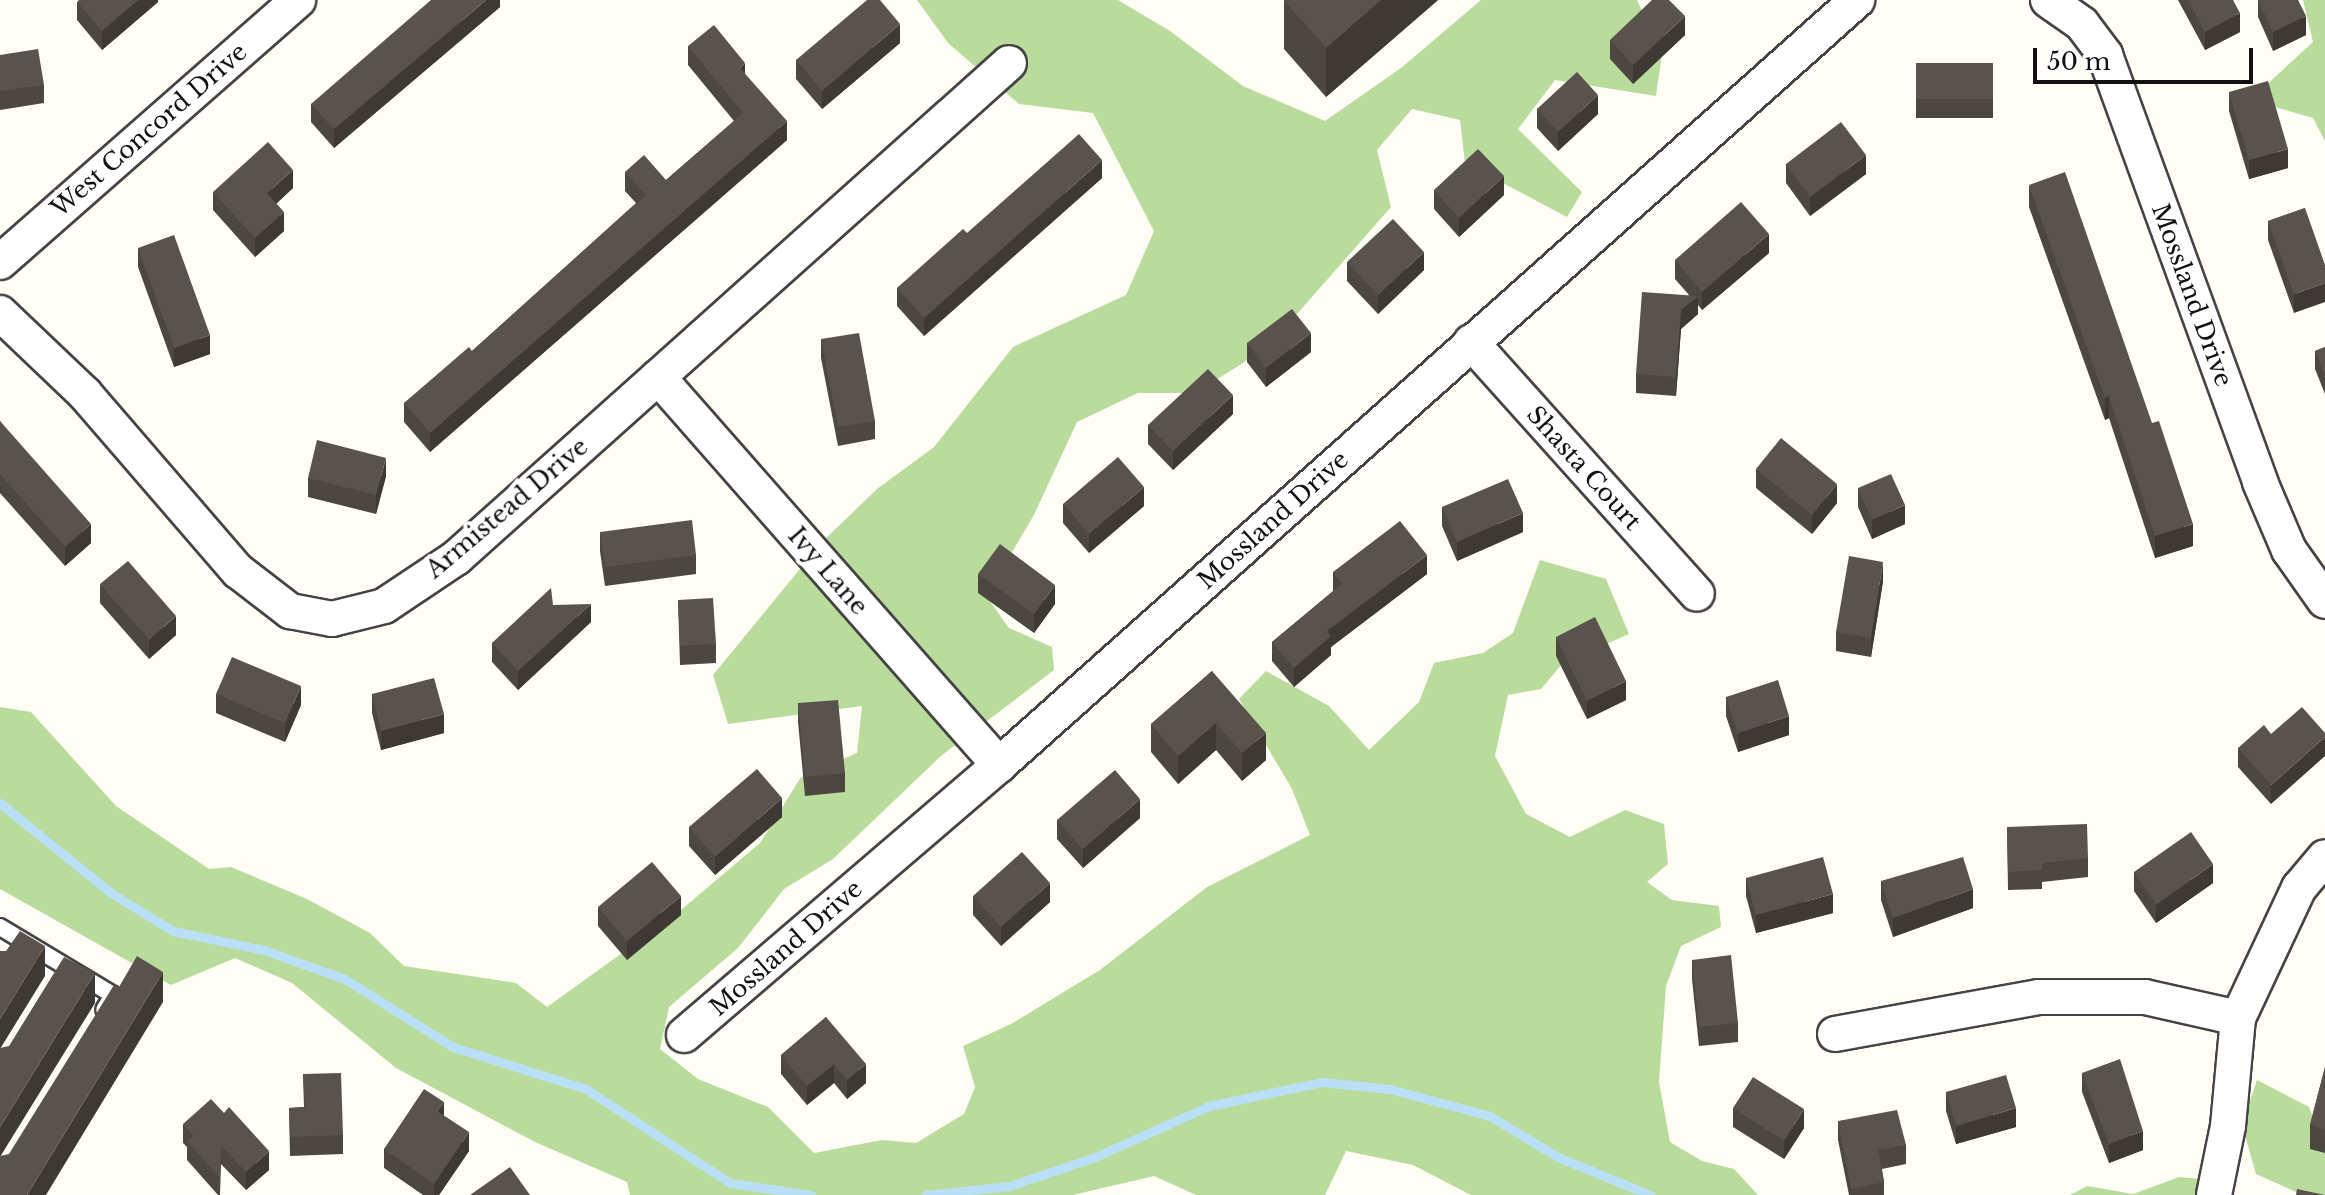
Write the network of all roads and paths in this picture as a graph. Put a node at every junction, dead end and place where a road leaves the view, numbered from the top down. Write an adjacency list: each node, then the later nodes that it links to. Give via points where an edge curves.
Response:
1 (298, 0): 5 (street, West Concord Drive)
2 (1857, 0): 7 (street, Mossland Drive)
3 (2048, 0): 10 (street, Mossland Drive, via 2082,24 2105,55 2260,482 2289,550)
4 (1009, 63): 8 (street, Armistead Drive)
5 (0, 262)
6 (0, 313): 8 (street, Armistead Drive, via 85,394 238,571 290,611 332,619 384,606 456,558)
7 (1471, 342): 9 (street, Shasta Court); 11 (street, Mossland Drive)
8 (658, 377): 11 (street, Ivy Lane)
9 (1697, 594)
10 (2325, 601)
11 (999, 765): 17 (street, Mossland Drive)
12 (2325, 857): 14 (street, via 2299,888)
13 (0, 927): 15 (lane, via 60,972 113,995)
14 (2238, 1018): 16 (street, via 2145,997 2039,997); 18 (street, via 2228,1126)
15 (96, 1021)
16 (1835, 1034)
17 (684, 1035)
18 (2214, 1195)

